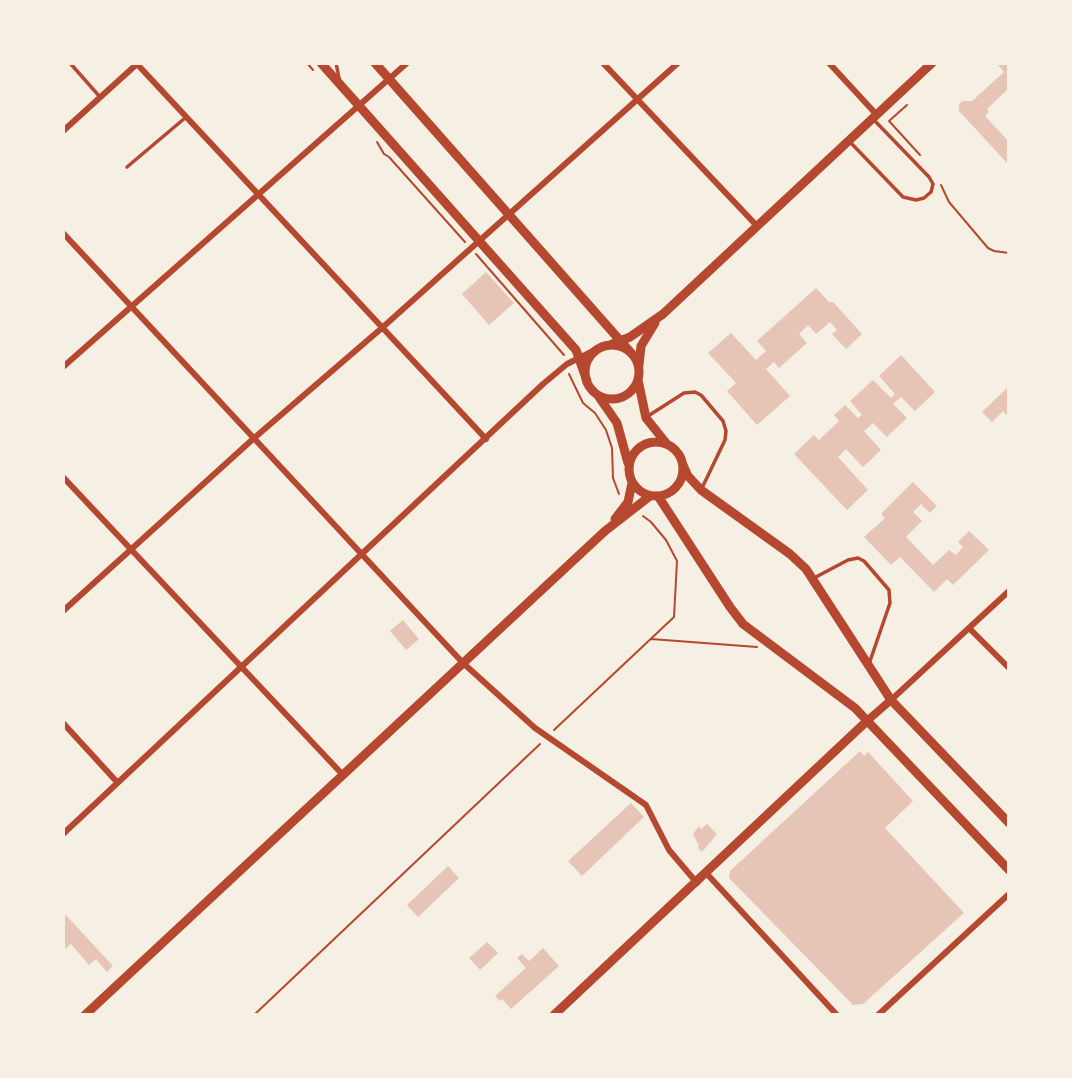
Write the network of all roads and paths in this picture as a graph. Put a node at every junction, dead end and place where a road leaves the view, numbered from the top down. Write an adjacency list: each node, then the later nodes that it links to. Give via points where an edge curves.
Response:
1 (70, 63): 13 (lane)
2 (321, 63): 12 (main road)
3 (336, 63): 12 (lane)
4 (375, 63): 11 (main road)
5 (407, 63): 11 (street)
6 (603, 63): 14 (street)
7 (678, 63): 14 (street)
8 (829, 63): 17 (street)
9 (932, 63): 17 (main road)
10 (135, 64): 13 (street); 16 (street)
11 (389, 79): 15 (street); 23 (main road)
12 (340, 85): 15 (main road)
13 (100, 97): 18 (street)
14 (636, 100): 23 (street); 24 (street)
15 (358, 106): 22 (street); 26 (main road)
16 (187, 116): 21 (lane); 22 (street)
17 (874, 116): 19 (main road); 19 (lane, via 929,177 931,192 916,200 903,197)
18 (63, 131)
19 (848, 141): 24 (main road)
20 (377, 146): 27 (path)
21 (127, 167)
22 (260, 194): 28 (street); 30 (street)
23 (509, 214): 26 (street); 31 (main road)
24 (757, 226): 29 (main road)
25 (63, 233): 28 (street)
26 (479, 241): 27 (street); 35 (main road)
27 (470, 248): 30 (street); 36 (path, via 565,355)
28 (131, 307): 37 (street); 43 (street)
29 (663, 314): 31 (main road); 38 (main road, via 645,337)
30 (383, 327): 43 (street); 44 (street)
31 (622, 341): 32 (main road); 34 (main road)
32 (610, 345): 33 (main road); 34 (main road)
33 (599, 348): 35 (street); 40 (main road, via 588,360)
34 (632, 354): 38 (main road)
35 (579, 358): 36 (street); 40 (main road)
36 (567, 364): 44 (street); 52 (path, via 581,400 606,430 614,484)
37 (63, 367)
38 (639, 367): 39 (main road)
39 (638, 379): 41 (main road, via 621,397); 42 (main road)
40 (587, 380): 41 (main road)
41 (596, 393): 47 (main road, via 617,423)
42 (646, 418): 45 (main road); 50 (lane, via 684,393 695,392 723,421 725,440)
43 (253, 439): 53 (street); 54 (street)
44 (486, 439): 54 (street)
45 (667, 444): 46 (main road); 47 (main road, via 642,445)
46 (683, 465): 50 (main road); 51 (main road, via 678,486)
47 (628, 466): 49 (main road)
48 (63, 477): 53 (street)
49 (632, 483): 51 (main road, via 643,494); 52 (main road)
50 (701, 490): 55 (main road, via 790,554)
51 (654, 496): 52 (main road); 60 (main road, via 738,618)
52 (629, 507): 59 (path, via 651,522 677,561 674,617); 61 (main road)
53 (131, 550): 57 (street); 62 (street)
54 (360, 553): 61 (street); 62 (street)
55 (813, 579): 63 (main road); 63 (lane, via 858,558 889,590 890,603)
56 (1009, 591): 58 (street)
57 (63, 611)
58 (970, 628): 64 (street); 65 (street)
59 (650, 639): 60 (path); 68 (path)
60 (772, 646): 66 (main road)
61 (463, 663): 68 (street); 69 (main road)
62 (241, 666): 69 (street); 70 (street)
63 (868, 666): 65 (main road)
64 (1009, 668)
65 (891, 700): 66 (street); 71 (main road)
66 (868, 720): 73 (main road); 74 (main road)
67 (63, 723): 70 (street)
68 (548, 736): 75 (street, via 646,805 669,849); 78 (path)
69 (343, 775): 77 (main road)
70 (117, 782): 72 (street)
71 (1009, 822)
72 (63, 834)
73 (1009, 870)
74 (707, 874): 75 (main road); 80 (street)
75 (697, 883): 79 (main road)
76 (1009, 894): 81 (street)
77 (85, 1015)
78 (254, 1015)
79 (554, 1015)
80 (837, 1015)
81 (878, 1015)

